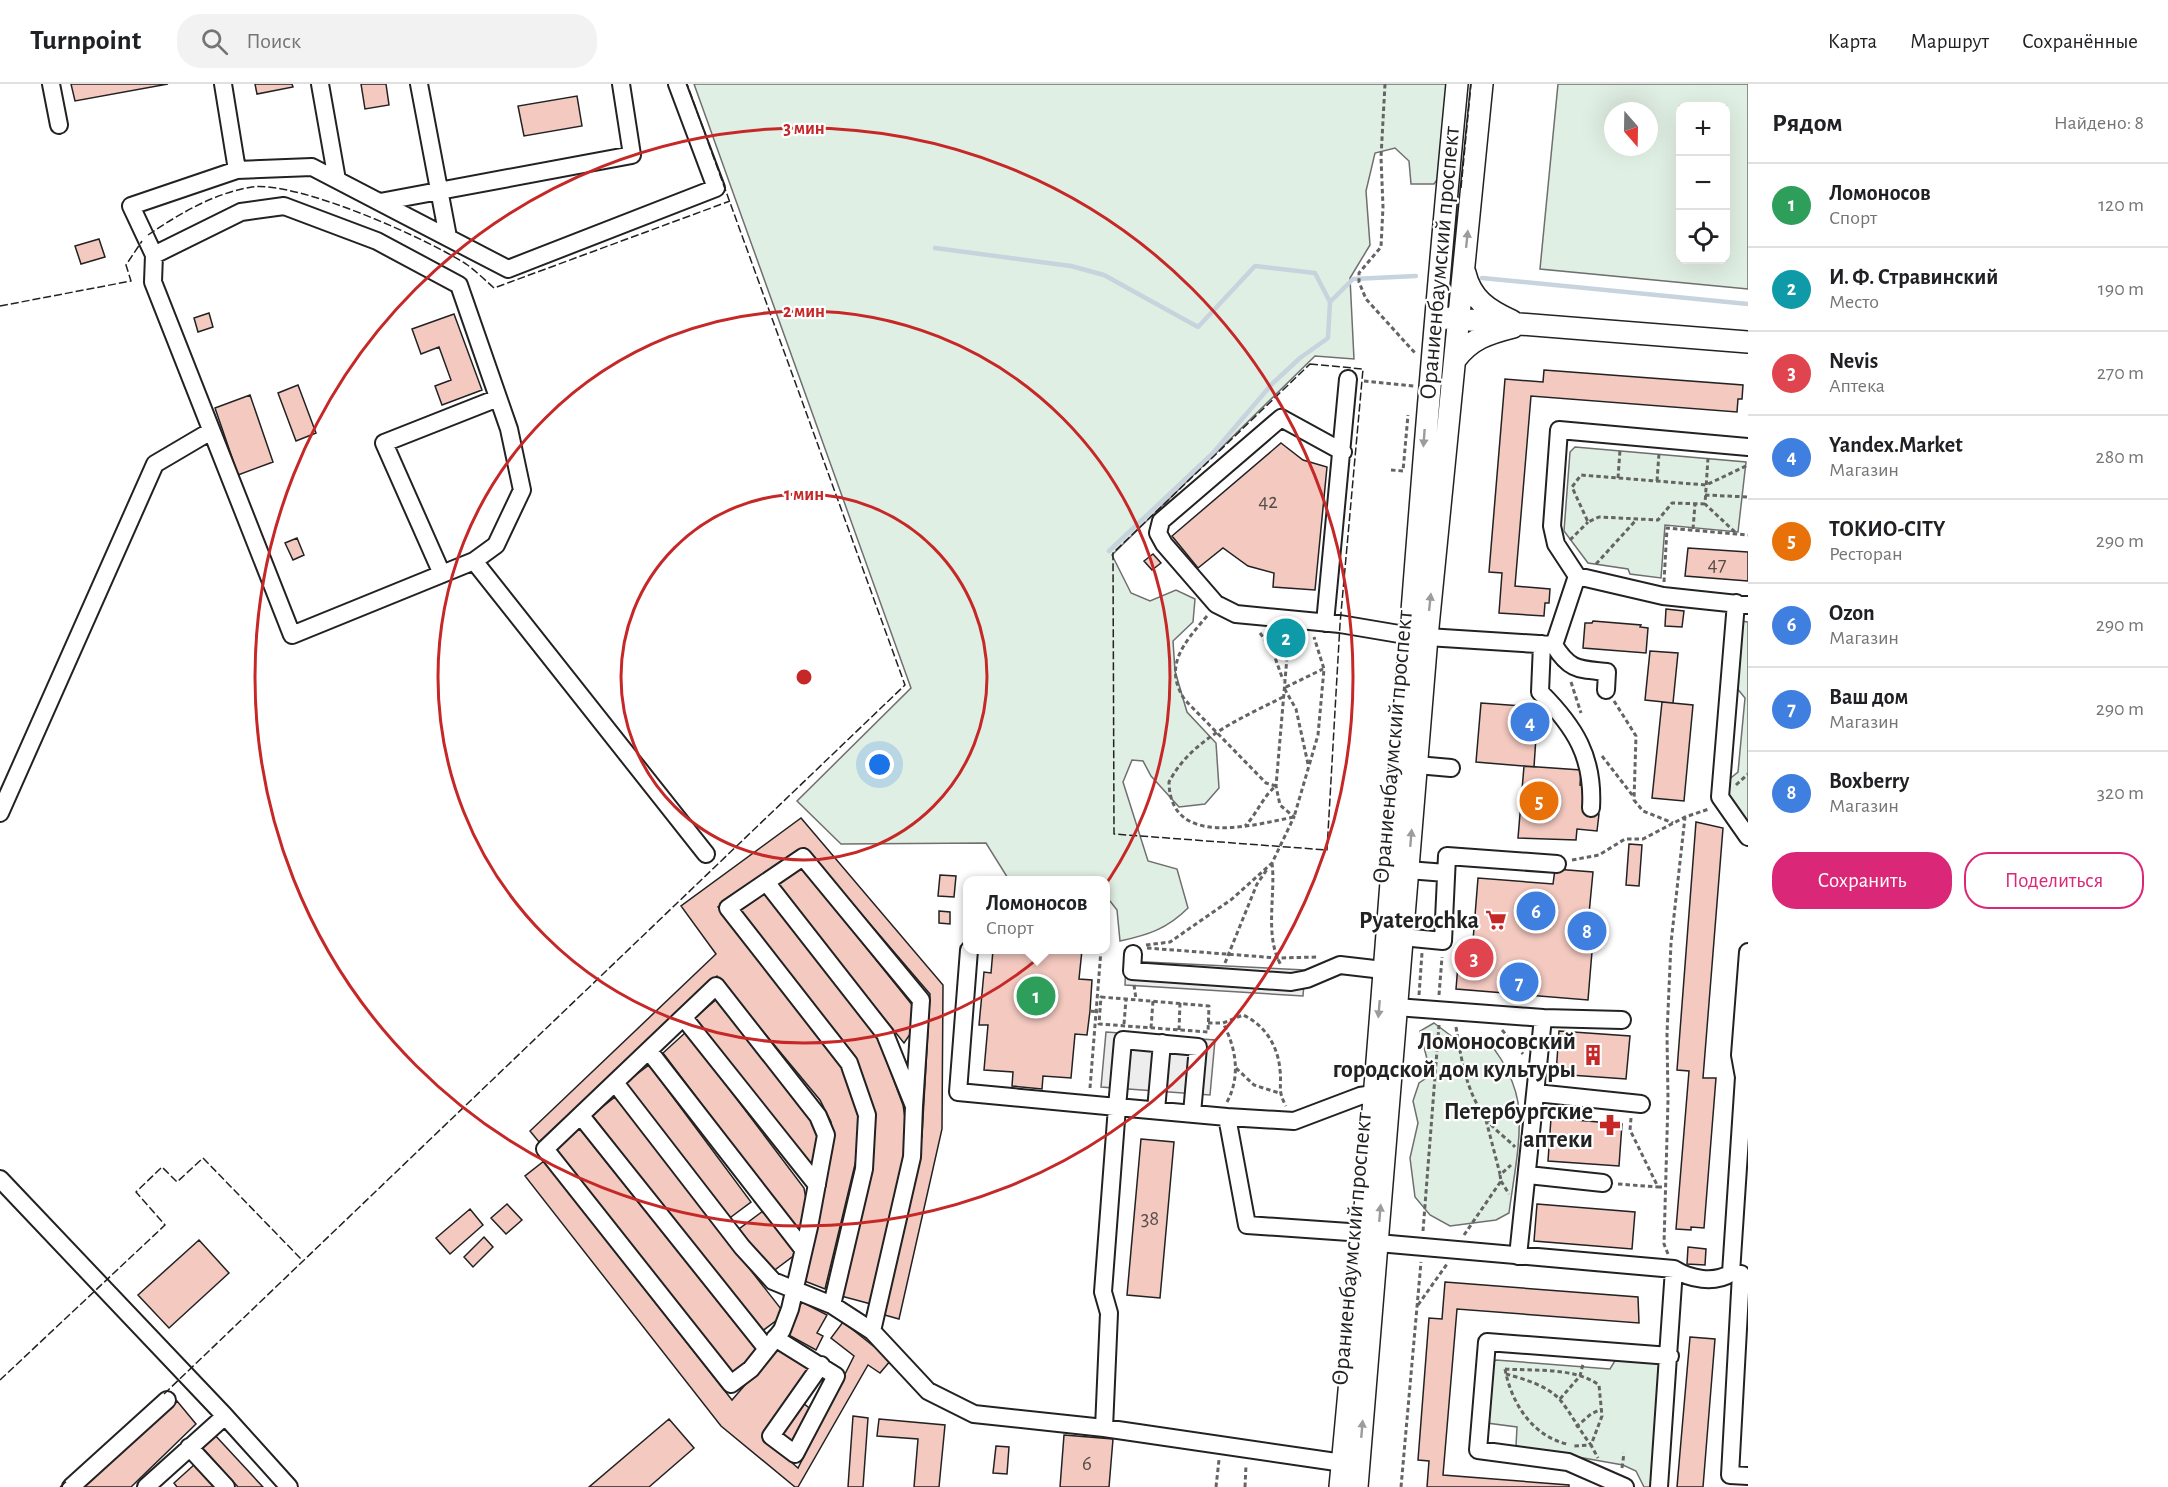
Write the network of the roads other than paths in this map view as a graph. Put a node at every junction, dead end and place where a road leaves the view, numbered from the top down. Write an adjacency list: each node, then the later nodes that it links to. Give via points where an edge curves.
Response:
1 (51, 84): 9 (street)
2 (223, 84): 10 (street)
3 (320, 84): 11 (street)
4 (419, 84): 12 (street)
5 (621, 84): 12 (street, via 632,155)
6 (677, 84): 14 (street, via 716,188 508,268)
7 (1457, 84): 17 (main road, Ораниенбаумский проспект)
8 (1482, 84): 16 (main road, Ораниенбаумский проспект, one-way to 8)
9 (59, 126)
10 (237, 170): 11 (street, via 312,167); 15 (street, via 131,206)
11 (337, 180): 13 (street)
12 (440, 191): 13 (street); 14 (street)
13 (380, 202): 14 (street)
14 (448, 237)
15 (154, 255): 23 (street, via 241,212 284,206 377,241 459,285); 24 (street, via 153,282)
16 (1464, 269): 18 (main road, Ораниенбаумский проспект); 19 (main road, via 1469,290 1476,298 1510,320)
17 (1434, 317): 18 (main road); 32 (main road, Ораниенбаумский проспект, one-way to 32)
18 (1458, 319): 19 (main road); 21 (main road, Ораниенбаумский проспект)
19 (1524, 324): 20 (main road); 21 (main road, via 1474,340)
20 (1748, 342)
21 (1455, 360): 32 (main road, Ораниенбаумский проспект, one-way to 21)
22 (1355, 380): 26 (street)
23 (498, 398): 27 (street, via 522,489 496,545); 28 (street, via 384,443)
24 (211, 432): 28 (street, via 292,635); 38 (street, via 154,464)
25 (1748, 447): 29 (street, via 1559,430 1552,526 1560,550)
26 (1343, 452): 31 (street); 31 (street, via 1281,418 1161,521 1158,533 1216,604 1247,617)
27 (474, 561): 28 (street); 40 (street)
28 (442, 574)
29 (1580, 577): 30 (street, via 1663,596); 33 (street)
30 (1742, 604): 39 (street, via 1720,797)
31 (1317, 623): 32 (street)
32 (1419, 637): 33 (street); 35 (main road, Ораниенбаумский проспект)
33 (1548, 645): 34 (street, via 1578,669 1607,672); 37 (street, via 1540,692 1564,715 1588,762 1592,782)
34 (1606, 690)
35 (1409, 764): 36 (street); 42 (main road, Ораниенбаумский проспект)
36 (1451, 768)
37 (1590, 808)
38 (0, 813)
39 (1748, 837)
40 (706, 854)
41 (1557, 864): 43 (street, via 1446,856)
42 (1399, 869): 43 (street); 45 (main road, Ораниенбаумский проспект); 49 (main road, Ораниенбаумский проспект)
43 (1446, 873): 45 (street, via 1443,941)
44 (766, 882): 60 (street, via 885,1034); 60 (street, via 803,857 921,1000); 76 (street, via 728,908 849,1063 867,1115 864,1169)
45 (1402, 937): 50 (main road, Ораниенбаумский проспект)
46 (1140, 949): 49 (street, via 1132,971 1291,982 1340,965)
47 (1748, 952): 74 (street, via 1740,1055 1744,1077)
48 (969, 954): 61 (street, via 958,1092)
49 (1383, 970): 58 (main road, Ораниенбаумский проспект, one-way to 58)
50 (1396, 1007): 52 (street, via 1450,1015); 58 (main road, Ораниенбаумский проспект)
51 (684, 1018): 55 (street); 69 (street); 69 (street, via 716,986 818,1116 826,1136)
52 (1543, 1018): 53 (street); 57 (street)
53 (1622, 1020)
54 (1162, 1043): 61 (street, via 1123,1040); 62 (street); 63 (street, via 1197,1047)
55 (649, 1052): 56 (street); 71 (street)
56 (616, 1084): 64 (street); 75 (street, via 742,1247 773,1281)
57 (1536, 1093): 59 (street); 66 (street)
58 (1382, 1095): 65 (street, via 1360,1096 1294,1121); 70 (main road, Ораниенбаумский проспект)
59 (1636, 1104)
60 (914, 1106): 77 (street, via 912,1157)
61 (1117, 1107): 62 (street); 83 (street, via 1102,1293 1109,1314)
62 (1155, 1110): 63 (street)
63 (1192, 1113): 65 (street)
64 (581, 1116): 78 (street); 78 (street, via 545,1149 731,1384 751,1369)
65 (1222, 1116): 70 (street, via 1247,1225 1349,1232)
66 (1527, 1163): 68 (street); 72 (street)
67 (0, 1179): 82 (street)
68 (1603, 1183)
69 (817, 1185): 71 (street)
70 (1369, 1242): 72 (street); 85 (main road, Ораниенбаумский проспект)
71 (803, 1250): 75 (street)
72 (1518, 1256): 73 (street)
73 (1674, 1269): 74 (street, via 1687,1278); 79 (street)
74 (1740, 1274): 88 (street)
75 (793, 1290): 76 (street); 78 (street, via 782,1330)
76 (832, 1305): 77 (street)
77 (872, 1332): 83 (street, via 928,1391 974,1414)
78 (771, 1344): 80 (street)
79 (1670, 1356): 87 (street, via 1487,1342 1478,1450 1568,1462); 96 (street)
80 (820, 1365): 80 (street, via 771,1436 795,1454 836,1376)
81 (167, 1400): 90 (street)
82 (225, 1416): 84 (street); 92 (street)
83 (1104, 1428): 85 (street)
84 (189, 1447): 89 (street); 91 (street)
85 (1351, 1463): 93 (main road, Ораниенбаумский проспект); 94 (main road, Ораниенбаумский проспект)
86 (1748, 1476): 88 (street)
87 (1590, 1478): 95 (street)
88 (1729, 1481)
89 (156, 1484)
90 (71, 1487)
91 (226, 1487)
92 (289, 1487)
93 (1340, 1487)
94 (1357, 1487)
95 (1625, 1487)
96 (1659, 1487)

